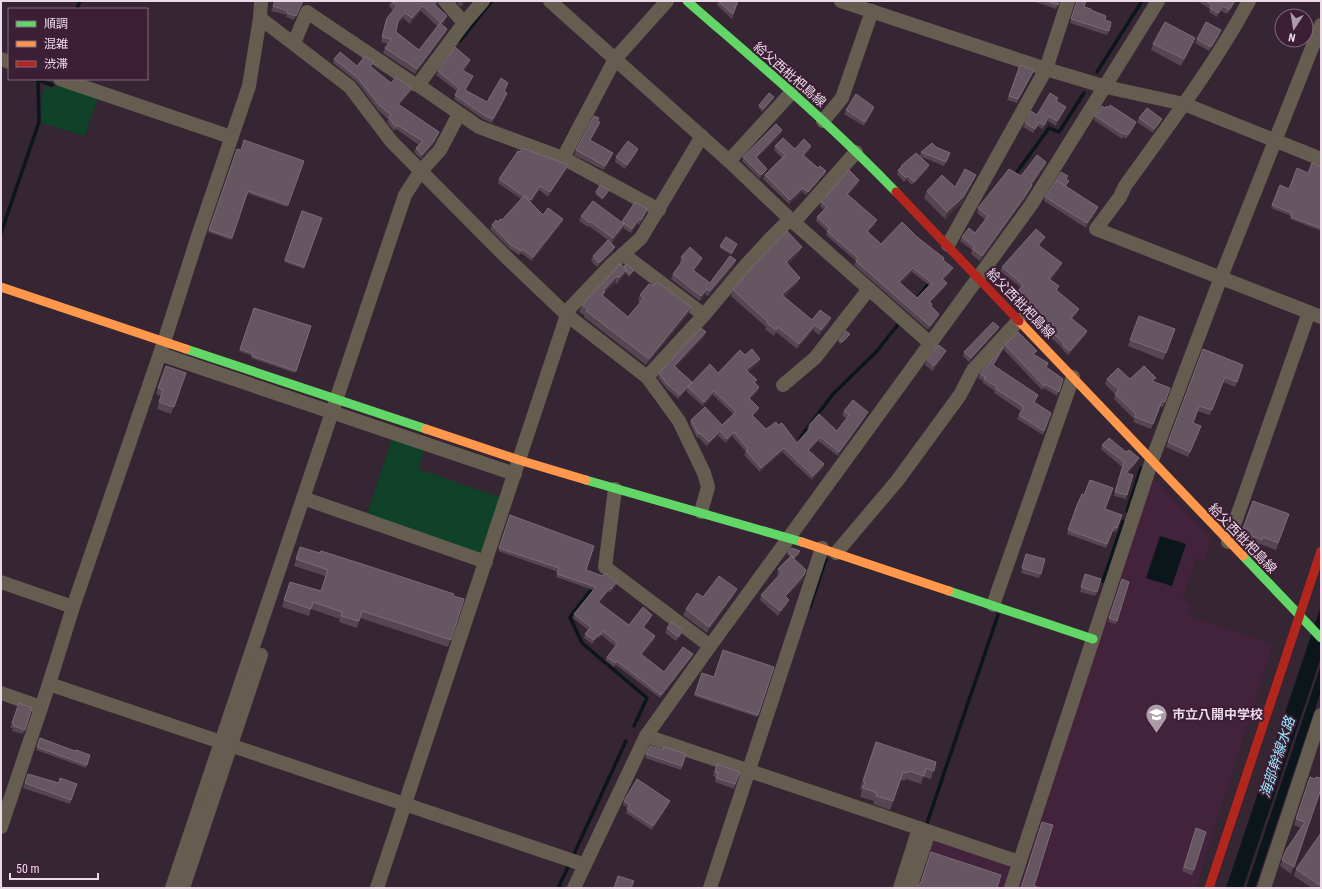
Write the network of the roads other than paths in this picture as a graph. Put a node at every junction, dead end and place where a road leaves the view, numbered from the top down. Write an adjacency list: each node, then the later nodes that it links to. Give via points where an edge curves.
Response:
1 (260, 1): 12 (street)
2 (445, 1): 13 (street)
3 (483, 1): 13 (street)
4 (550, 1): 16 (street)
5 (667, 1): 16 (street)
6 (687, 1): 21 (street, 給父西枇杷島線)
7 (841, 1): 11 (street)
8 (1068, 1): 17 (street)
9 (1158, 1): 20 (street)
10 (1249, 1): 22 (street)
11 (872, 11): 17 (street); 24 (street, via 842,98)
12 (260, 18): 15 (street); 26 (street, via 249,86)
13 (464, 23): 19 (street)
14 (1321, 25): 27 (street)
15 (294, 43): 19 (street, via 307,12); 32 (street, via 350,87 391,141)
16 (616, 59): 25 (street); 29 (street)
17 (1046, 69): 20 (street); 35 (street)
18 (63, 80): 26 (street)
19 (418, 85): 23 (street)
20 (1106, 87): 22 (street); 38 (street, via 1031,205)
21 (791, 93): 24 (street, 給父西枇杷島線); 31 (street)
22 (1184, 104): 27 (street); 37 (street, via 1096,228)
23 (459, 114): 29 (street, via 478,127); 32 (street, via 440,150)
24 (823, 121): 28 (street, 給父西枇杷島線)
25 (702, 136): 31 (street); 33 (street)
26 (231, 137): 46 (street)
27 (1275, 141): 30 (street); 37 (street)
28 (856, 152): 34 (street); 35 (street, 給父西枇杷島線)
29 (563, 158): 33 (street)
30 (1321, 159)
31 (729, 161): 34 (street)
32 (420, 172): 41 (street); 50 (street, via 405,195)
33 (659, 210): 36 (street, via 641,238)
34 (792, 221): 40 (street); 42 (street, via 746,264)
35 (948, 245): 38 (street, 給父西枇杷島線)
36 (623, 254): 41 (street, via 570,308); 42 (street)
37 (1221, 277): 43 (street); 52 (street)
38 (979, 278): 44 (street, 給父西枇杷島線); 45 (street)
39 (1, 287): 46 (street)
40 (869, 289): 45 (street); 49 (street, via 815,358)
41 (567, 315): 47 (street); 51 (street)
42 (704, 315): 47 (street)
43 (1315, 315): 58 (street)
44 (1019, 320): 48 (street, 給父西枇杷島線); 61 (street, via 973,370 960,395 901,475)
45 (931, 344): 57 (street)
46 (162, 348): 50 (street); 65 (street)
47 (648, 377): 56 (street, via 679,421 704,473 708,487)
48 (1073, 377): 52 (street, 給父西枇杷島線); 64 (street)
49 (783, 385)
50 (336, 409): 51 (street); 53 (street); 55 (street)
51 (519, 460): 53 (street); 54 (street)
52 (1152, 460): 58 (street, 給父西枇杷島線); 68 (street)
53 (515, 474): 62 (street)
54 (615, 489): 56 (street); 69 (street, via 605,566)
55 (308, 500): 62 (street); 75 (street)
56 (701, 512): 57 (street)
57 (789, 538): 59 (street); 69 (street)
58 (1228, 542): 66 (street, 給父西枇杷島線)
59 (822, 548): 61 (street); 76 (street)
60 (1321, 551): 66 (street)
61 (836, 553): 64 (street)
62 (486, 562): 77 (street)
63 (1, 582): 65 (street)
64 (993, 605): 68 (street)
65 (73, 607): 70 (street)
66 (1299, 615): 67 (street, 給父西枇杷島線); 90 (street)
67 (1321, 638)
68 (1093, 639): 80 (street)
69 (710, 646): 74 (street)
70 (49, 684): 72 (street); 75 (street)
71 (1, 694): 72 (street)
72 (41, 707): 78 (street)
73 (1321, 715): 91 (street)
74 (646, 736): 76 (street); 81 (street)
75 (226, 743): 77 (street); 82 (street); 83 (street)
76 (749, 771): 79 (street); 86 (street)
77 (406, 803): 81 (street); 84 (street)
78 (1, 827)
79 (924, 830): 80 (street); 87 (street); 88 (street)
80 (1019, 862): 89 (street)
81 (585, 864): 85 (street)
82 (172, 888)
83 (183, 888)
84 (377, 888)
85 (574, 888)
86 (710, 888)
87 (900, 888)
88 (910, 888)
89 (1011, 888)
90 (1209, 888)
91 (1264, 888)

